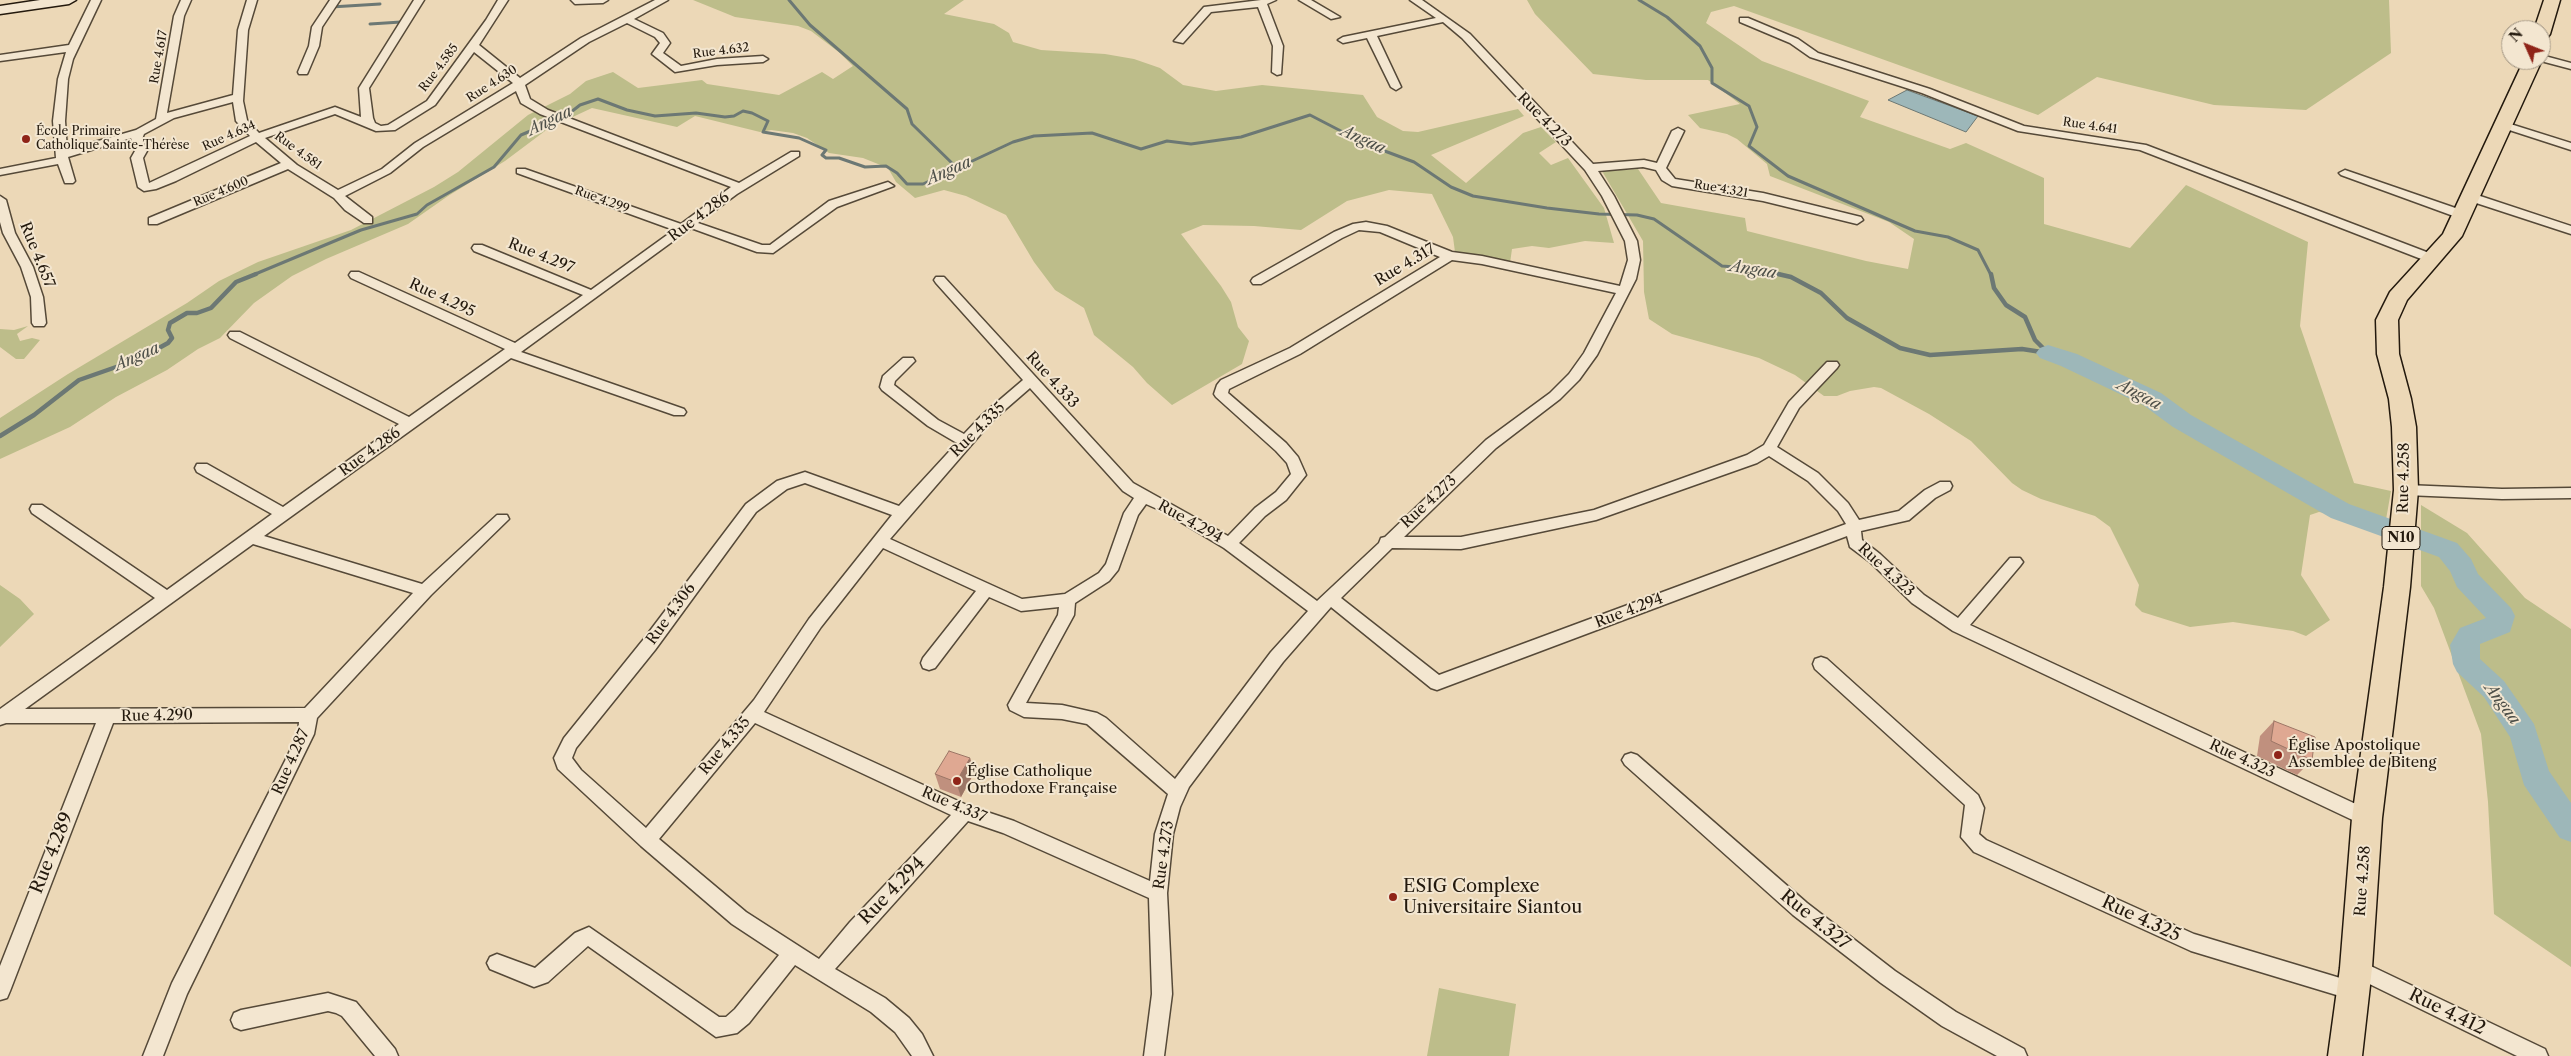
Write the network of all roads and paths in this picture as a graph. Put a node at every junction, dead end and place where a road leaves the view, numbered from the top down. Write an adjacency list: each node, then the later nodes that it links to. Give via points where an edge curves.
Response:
1 (69, 0): 14 (main road)
2 (96, 0): 26 (street)
3 (186, 0): 37 (street, Rue 4.617, via 179,16)
4 (252, 0): 36 (street, Rue 4.581, via 243,30)
5 (335, 0): 32 (street, via 317,27 314,46)
6 (419, 0): 38 (street, via 364,88 364,107)
7 (503, 0): 25 (street, Rue 4.585)
8 (576, 0): 9 (street)
9 (603, 0)
10 (663, 0): 18 (street, Rue 4.630)
11 (1304, 0): 17 (street)
12 (1415, 0): 19 (street, Rue 4.273)
13 (2552, 0): 21 (highway)
14 (42, 2): 16 (main road)
15 (1267, 2): 24 (street, via 1208,9); 33 (street, via 1278,46)
16 (0, 10)
17 (1335, 17)
18 (627, 19): 28 (street, Rue 4.632, via 659,35 665,43 657,54 679,70 717,62); 34 (street, Rue 4.630, via 593,35)
19 (1445, 19): 22 (street); 47 (street, Rue 4.273, via 1466,36)
20 (1744, 20): 65 (street, Rue 4.641, via 1794,41 1814,55 1926,91 2022,129 2142,147)
21 (2546, 20)
22 (1371, 35): 23 (street); 35 (street)
23 (1343, 40)
24 (1179, 41)
25 (473, 46): 34 (street); 38 (street, Rue 4.585, via 437,96 422,110 391,128 380,129)
26 (73, 48): 27 (street); 45 (street, via 60,99)
27 (0, 58)
28 (763, 59)
29 (2551, 61): 30 (street)
30 (2571, 66)
31 (2529, 70): 39 (highway, Rue 4.258 / N10)
32 (303, 72)
33 (1277, 72)
34 (519, 83): 53 (street, via 524,100 544,112); 55 (street, Rue 4.630, via 419,145 386,171)
35 (1396, 87)
36 (239, 96): 37 (street); 42 (street, Rue 4.581, via 242,121)
37 (162, 119): 41 (street)
38 (370, 125): 42 (street, Rue 4.634, via 335,110)
39 (2504, 125): 43 (street); 57 (highway, Rue 4.258 / N10)
40 (1678, 130): 48 (street)
41 (140, 132): 42 (street, Rue 4.634, via 136,139 141,151 137,158 138,170 147,188); 45 (street)
42 (257, 137): 46 (street, Rue 4.581)
43 (2571, 147)
44 (795, 154): 53 (street, Rue 4.286)
45 (62, 157): 50 (street); 52 (street)
46 (289, 164): 55 (street, Rue 4.581); 58 (street, Rue 4.600)
47 (1590, 168): 48 (street, Rue 4.321, via 1635,162); 69 (street, Rue 4.273, via 1631,242 1634,260)
48 (1660, 168): 60 (street, Rue 4.321, via 1672,182 1763,197)
49 (521, 171): 61 (street, Rue 4.299)
50 (0, 172)
51 (2345, 173): 57 (street)
52 (69, 181)
53 (740, 186): 61 (street, Rue 4.286)
54 (888, 186): 61 (street, Rue 4.299, via 833,204 773,249 762,249)
55 (338, 195): 59 (street, Rue 4.581)
56 (0, 200): 71 (street, Rue 4.657, via 37,297)
57 (2467, 206): 62 (street); 65 (highway, Rue 4.258 / N10, via 2452,236)
58 (153, 220)
59 (368, 220)
60 (1857, 220)
61 (687, 226): 70 (street, Rue 4.286)
62 (2571, 230)
63 (478, 248): 70 (street, Rue 4.297)
64 (1450, 256): 68 (street, via 1382,229 1357,227); 69 (street, Rue 4.317); 94 (street, Rue 4.317, via 1295,351 1239,376 1222,388 1221,394 1227,400 1281,446 1294,461 1299,475)
65 (2433, 259): 83 (highway, Rue 4.258 / N10, via 2398,298 2387,320 2388,354 2404,427)
66 (355, 275): 73 (street, Rue 4.295)
67 (940, 280): 76 (street, Rue 4.333)
68 (1257, 281)
69 (1624, 291): 93 (street, Rue 4.273, via 1590,355 1574,377 1555,396 1491,444)
70 (593, 295): 73 (street, Rue 4.286)
71 (39, 323)
72 (234, 334): 78 (street)
73 (513, 351): 77 (street, Rue 4.295); 78 (street, Rue 4.286)
74 (908, 361): 79 (street, via 888,379 887,388 933,424)
75 (1832, 365): 80 (street, via 1794,405)
76 (1030, 381): 79 (street, Rue 4.335); 85 (street, Rue 4.333, via 1128,487)
77 (678, 412)
78 (410, 423): 88 (street, Rue 4.286)
79 (965, 441): 87 (street, Rue 4.335)
80 (1770, 449): 90 (street, Rue 4.323, via 1825,488 1844,507); 93 (street, via 1752,459 1596,515 1461,543)
81 (202, 468): 88 (street)
82 (1944, 486): 90 (street, Rue 4.294, via 1904,516)
83 (2406, 490): 84 (street); 112 (highway, Rue 4.258 / N10, via 2397,587)
84 (2571, 493)
85 (1144, 497): 94 (street, Rue 4.294, via 1196,522); 100 (street, Rue 4.294, via 1125,526 1113,566 1104,577)
86 (37, 510): 98 (street)
87 (902, 513): 92 (street, Rue 4.335); 113 (street, Rue 4.306, via 805,478 782,485 766,495 751,508 724,542 649,645 570,742 563,758 574,775)
88 (284, 514): 91 (street, Rue 4.286)
89 (502, 519): 97 (street, Rue 4.287)
90 (1854, 527): 99 (street, Rue 4.294, via 1437,683); 102 (street, Rue 4.323, via 1855,543 1918,599)
91 (253, 538): 97 (street); 98 (street, Rue 4.286)
92 (881, 541): 96 (street); 105 (street, Rue 4.335, via 815,623)
93 (1386, 542): 99 (street, Rue 4.273)
94 (1229, 544): 101 (street, Rue 4.294)
95 (2015, 562): 102 (street)
96 (986, 589): 100 (street, via 1021,605); 103 (street)
97 (425, 591): 106 (street, Rue 4.287)
98 (167, 598): 107 (street, Rue 4.286)
99 (1330, 598): 101 (street, Rue 4.273)
100 (1068, 600): 110 (street, via 1066,615 1016,705 1024,710 1082,714 1095,720)
101 (1318, 610): 110 (street, Rue 4.273, via 1271,664 1182,782)
102 (1959, 627): 112 (street, Rue 4.323)
103 (929, 663)
104 (1821, 664): 118 (street, Rue 4.325, via 1974,804 1970,837 1980,846 2191,942)
105 (752, 714): 111 (street, Rue 4.337); 113 (street, Rue 4.335)
106 (310, 715): 108 (street, Rue 4.290); 121 (street, Rue 4.287, via 306,734 179,990)
107 (2, 717): 108 (street, Rue 4.290)
108 (107, 717): 119 (street, Rue 4.289)
109 (1631, 760): 125 (street, Rue 4.327, via 1800,909 1888,977 1949,1019)
110 (1178, 792): 114 (street, Rue 4.273, via 1164,834)
111 (964, 812): 114 (street, Rue 4.337, via 1008,827); 117 (street, Rue 4.294)
112 (2367, 818): 118 (highway, Rue 4.258 / N10)
113 (647, 840): 115 (street, via 739,918)
114 (1158, 893): 124 (street, Rue 4.273, via 1162,994)
115 (793, 952): 116 (street, via 742,1016 730,1026 716,1027 589,936 541,976 534,978); 117 (street)
116 (498, 963)
117 (821, 971): 123 (street, via 878,1005 902,1025)
118 (2354, 979): 126 (highway, Rue 4.258 / N10); 127 (street, Rue 4.412)
119 (0, 991)
120 (240, 1020): 122 (street, via 328,1002 338,1004 349,1009)
121 (153, 1056)
122 (388, 1056)
123 (923, 1056)
124 (1154, 1056)
125 (2017, 1056)
126 (2345, 1056)
127 (2538, 1056)

